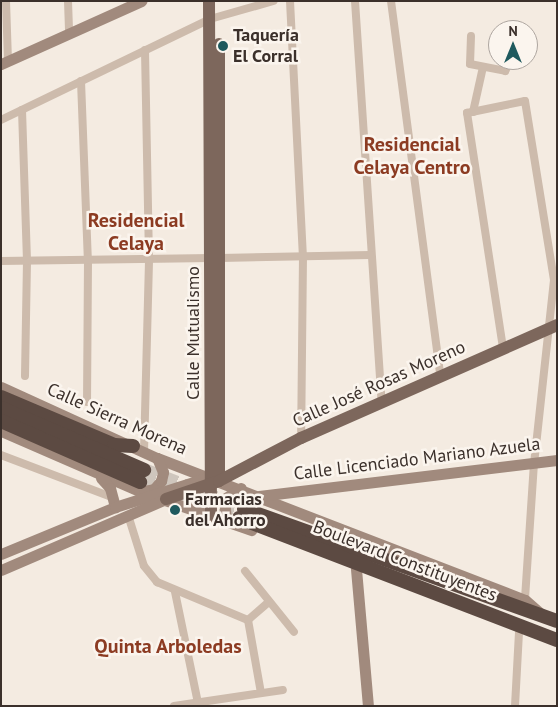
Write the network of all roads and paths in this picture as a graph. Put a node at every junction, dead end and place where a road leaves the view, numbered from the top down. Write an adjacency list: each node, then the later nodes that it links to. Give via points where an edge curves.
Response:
1 (6, 1): 14 (street)
2 (68, 1): 11 (street)
3 (141, 1): 11 (street)
4 (210, 1): 10 (main road, Calle Mutualismo)
5 (218, 1): 10 (main road, Calle Mutualismo)
6 (273, 1): 10 (street)
7 (290, 1): 22 (street)
8 (355, 1): 21 (street)
9 (391, 1): 30 (street)
10 (214, 17): 13 (street); 23 (main road, Calle Mutualismo)
11 (69, 33): 14 (street)
12 (471, 36): 15 (street, via 468,61)
13 (145, 50): 17 (street); 24 (street)
14 (4, 62)
15 (483, 67): 16 (street); 19 (street)
16 (488, 68)
17 (81, 81): 18 (street); 27 (street)
18 (22, 110): 20 (street); 26 (street)
19 (470, 113): 28 (street, via 525,101 554,280); 29 (street)
20 (1, 120)
21 (370, 255): 22 (street); 35 (street)
22 (303, 256): 23 (street); 39 (street)
23 (215, 258): 24 (street); 47 (main road, Calle Mutualismo)
24 (149, 259): 27 (street); 40 (street)
25 (1, 261): 26 (street)
26 (27, 261): 27 (street); 31 (street)
27 (88, 261): 34 (street)
28 (552, 327): 29 (main road, Calle José Rosas Moreno); 44 (street)
29 (503, 348): 30 (main road, Calle José Rosas Moreno)
30 (440, 375): 35 (main road, Calle José Rosas Moreno)
31 (25, 376)
32 (1, 387): 40 (street, Calle Sierra Morena)
33 (1, 397): 40 (highway, via 114,445)
34 (87, 402)
35 (382, 403): 39 (main road, Calle José Rosas Moreno)
36 (1, 408): 46 (highway)
37 (1, 421): 46 (highway)
38 (1, 432): 45 (street)
39 (301, 438): 47 (main road, Calle José Rosas Moreno)
40 (138, 449): 42 (street, Calle Sierra Morena)
41 (2, 456): 53 (street)
42 (157, 458): 46 (street, via 163,472 161,481 154,490); 47 (street, Calle Sierra Morena)
43 (557, 460): 44 (street, Calle Licenciado Mariano Azuela)
44 (534, 463): 49 (street, Calle Licenciado Mariano Azuela); 63 (street)
45 (98, 474): 46 (street); 53 (street)
46 (141, 481): 50 (street)
47 (213, 481): 48 (street, Calle Sierra Morena); 50 (street); 52 (main road, Calle José Rosas Moreno); 56 (main road, Calle Mutualismo)
48 (241, 488): 51 (street, Calle Sierra Morena); 57 (street, via 224,499)
49 (281, 493): 51 (street, Calle Licenciado Mariano Azuela); 54 (street, Calle Licenciado Mariano Azuela)
50 (153, 495): 52 (street); 53 (street)
51 (259, 496): 54 (street, Calle Sierra Morena)
52 (166, 499): 55 (street); 56 (street)
53 (115, 503): 58 (street)
54 (280, 506): 63 (street, Calle Sierra Morena)
55 (128, 515): 60 (street); 62 (street, via 144,566 157,582)
56 (211, 515): 57 (street)
57 (236, 516): 59 (street); 65 (highway, Boulevard Constituyentes); 69 (highway, Boulevard Constituyentes)
58 (1, 554)
59 (356, 569): 70 (street); 76 (street)
60 (1, 570)
61 (245, 571): 64 (street)
62 (175, 592): 66 (street); 74 (street)
63 (525, 600): 65 (street)
64 (269, 602): 66 (street); 68 (street)
65 (542, 615): 67 (highway, Boulevard Constituyentes)
66 (248, 620): 73 (street)
67 (557, 621)
68 (294, 632)
69 (538, 632): 70 (street); 71 (highway, Boulevard Constituyentes)
70 (519, 633): 77 (street)
71 (557, 640)
72 (283, 690): 73 (street)
73 (261, 693): 74 (street)
74 (198, 703): 75 (street)
75 (174, 706)
76 (368, 706)
77 (515, 706)

